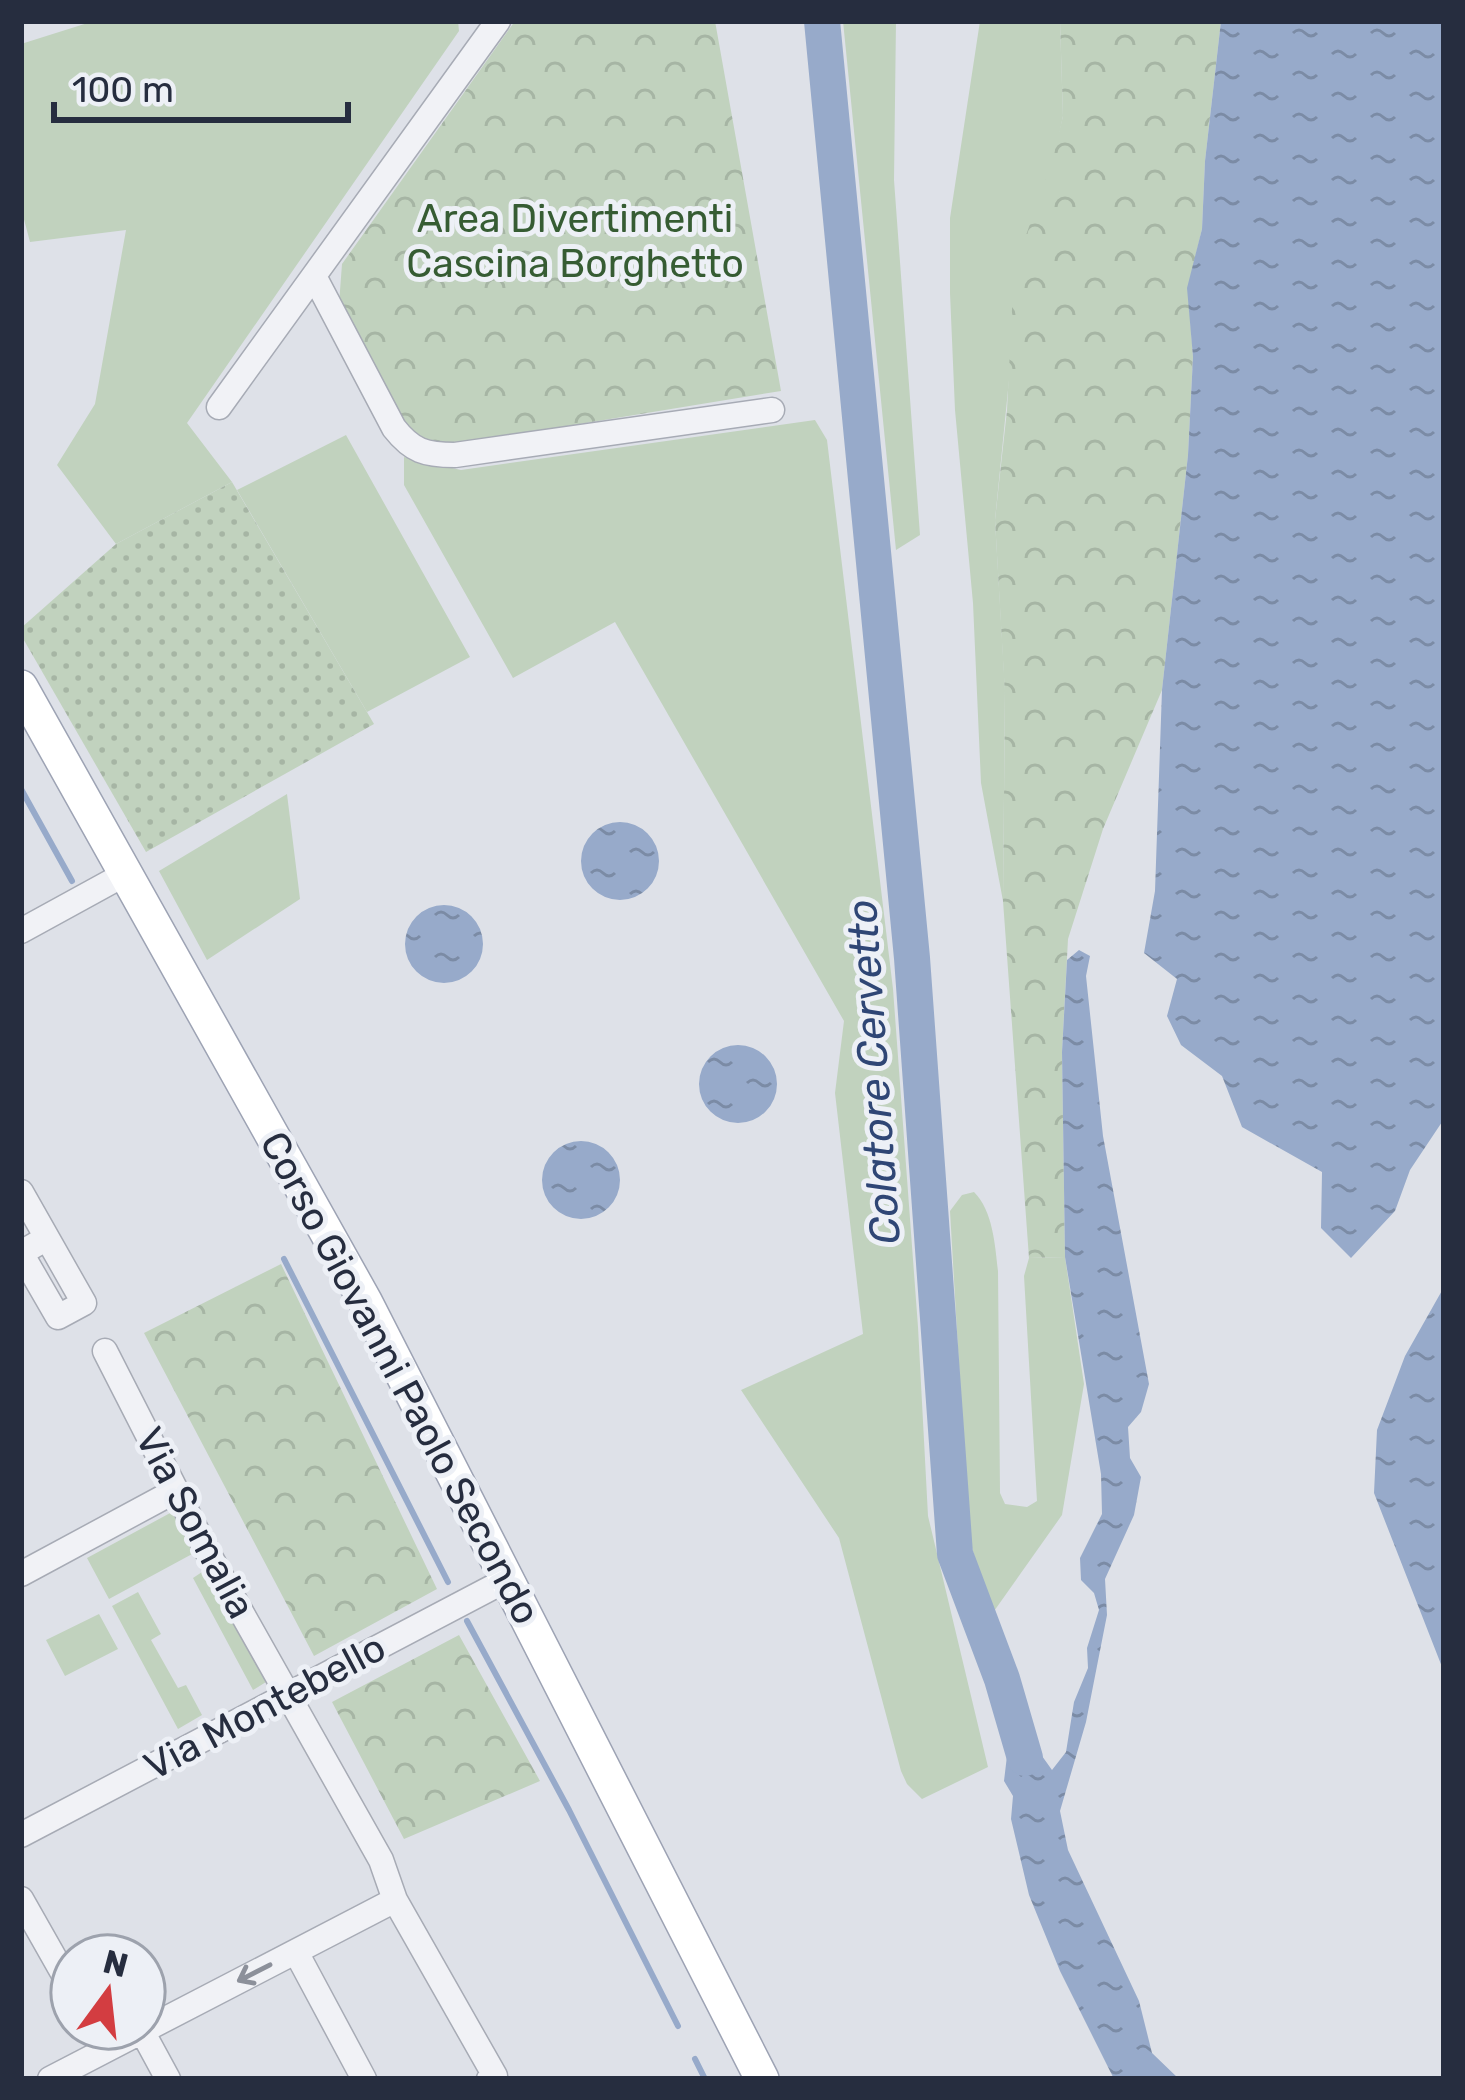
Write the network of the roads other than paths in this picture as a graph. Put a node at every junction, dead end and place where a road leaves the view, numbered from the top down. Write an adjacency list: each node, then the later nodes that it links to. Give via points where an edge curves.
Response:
1 (497, 21): 2 (street)
2 (314, 275): 3 (street); 4 (street, via 394,428 410,448 429,455)
3 (219, 407)
4 (772, 410)
5 (21, 687): 6 (main road, Corso Giovanni Paolo Secondo)
6 (125, 874): 7 (street); 13 (main road, Corso Giovanni Paolo Secondo, via 351,1274)
7 (21, 931)
8 (21, 1192): 9 (street, via 47,1238 22,1253 58,1317)
9 (84, 1303)
10 (104, 1351): 11 (street, Via Somalia)
11 (175, 1491): 12 (street); 14 (street, Via Somalia)
12 (21, 1574)
13 (508, 1579): 14 (street, Via Montebello); 27 (main road, Corso Giovanni Paolo Secondo)
14 (288, 1694): 15 (street, Via Montebello); 17 (street, Via Somalia, via 381,1860)
15 (21, 1835)
16 (21, 1899): 18 (street)
17 (395, 1900): 19 (street); 23 (street, Via Somalia)
18 (48, 1946)
19 (296, 1952): 20 (street, one-way to 20); 26 (street)
20 (168, 2018)
21 (83, 2052): 24 (street)
22 (153, 2052): 25 (street)
23 (492, 2078)
24 (50, 2079)
25 (168, 2079)
26 (364, 2079)
27 (762, 2079)

